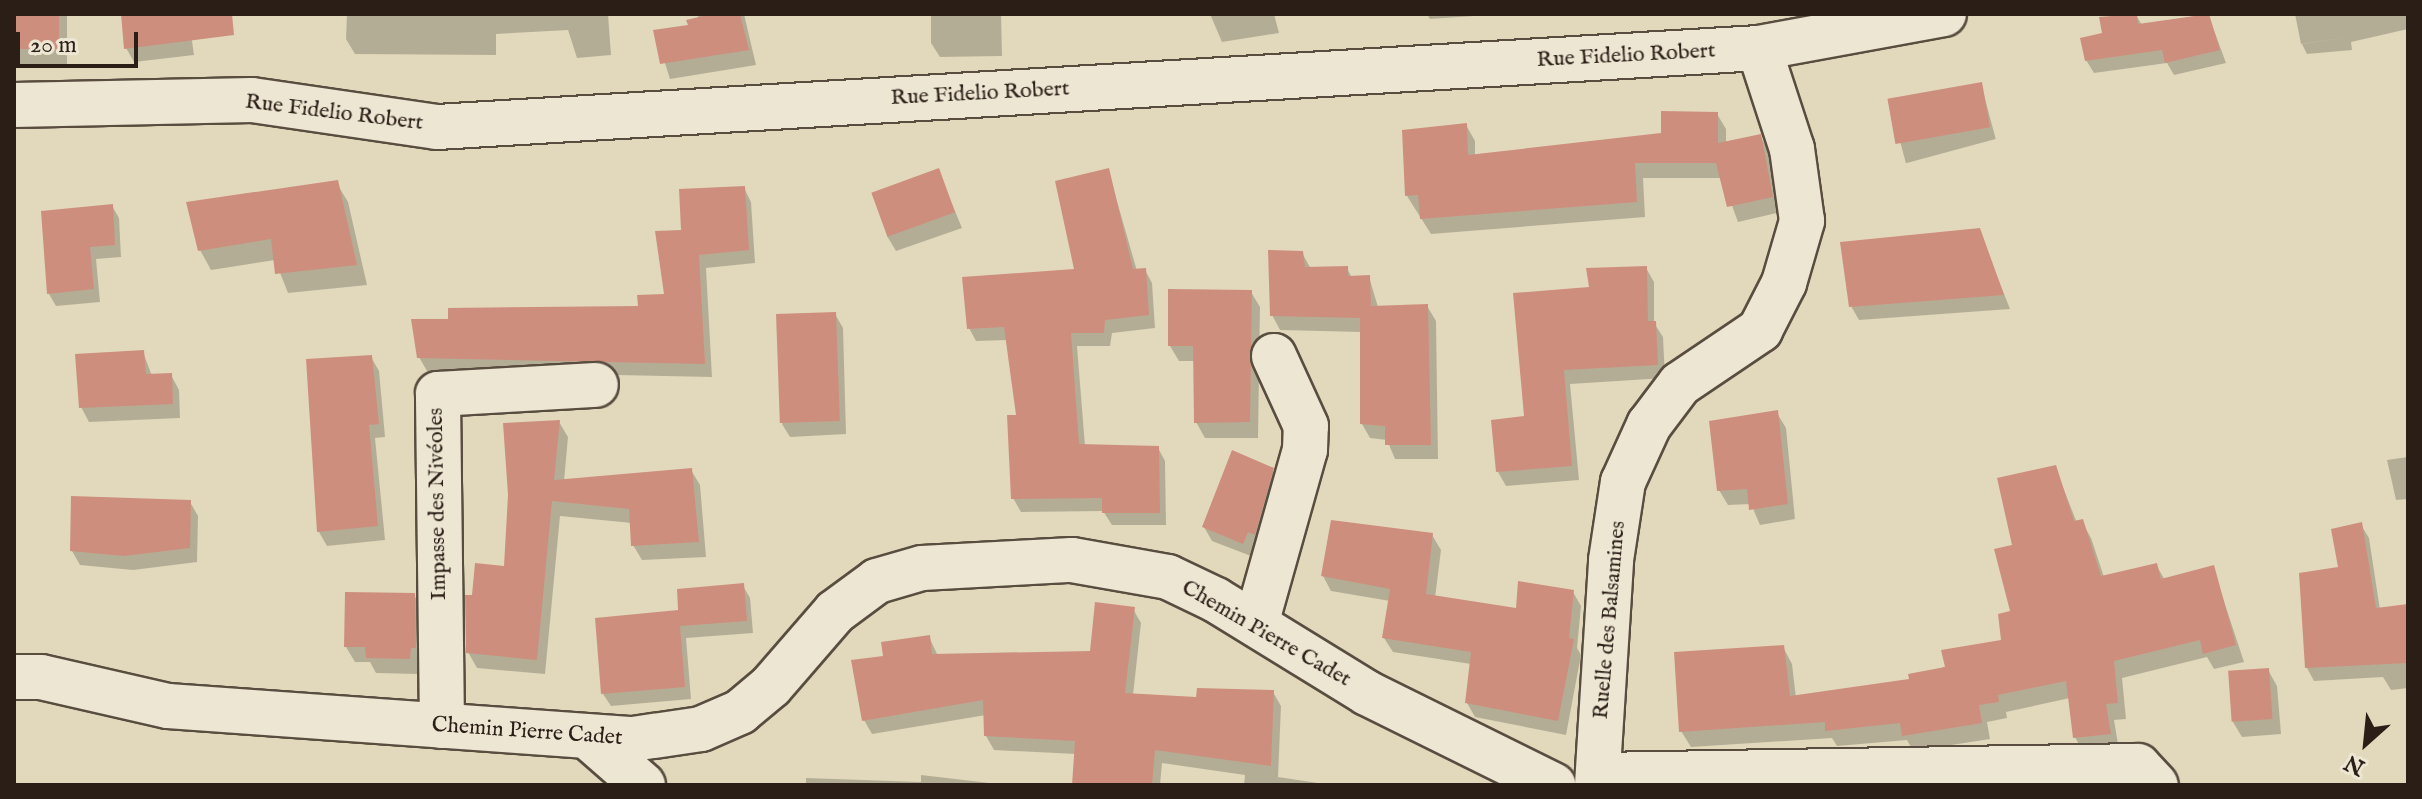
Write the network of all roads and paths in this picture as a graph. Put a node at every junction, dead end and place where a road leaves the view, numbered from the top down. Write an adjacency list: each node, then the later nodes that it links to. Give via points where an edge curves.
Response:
1 (1944, 14): 2 (street, Rue Fidelio Robert)
2 (1759, 48): 3 (street, Rue Fidelio Robert, via 437,127 252,100); 10 (street, Ruelle des Balsamines, via 1792,149 1802,221 1784,283 1760,330 1680,384 1649,425 1623,482 1611,560)
3 (14, 105)
4 (1274, 356): 6 (street, via 1306,426 1306,438)
5 (596, 385): 8 (street, Impasse des Nivéoles, via 438,394)
6 (1256, 624): 9 (street, Chemin Pierre Cadet, via 1168,577 1122,566 997,561 922,568 877,581 856,594 740,712 701,729 633,739); 12 (street, Chemin Pierre Cadet, via 1367,693)
7 (14, 677): 8 (street, Chemin Pierre Cadet, via 41,677 168,706)
8 (442, 726): 9 (street, Chemin Pierre Cadet)
9 (588, 737): 11 (street)
10 (1597, 780): 13 (street, via 2138,766)
11 (643, 785)
12 (1553, 785)
13 (2156, 785)

